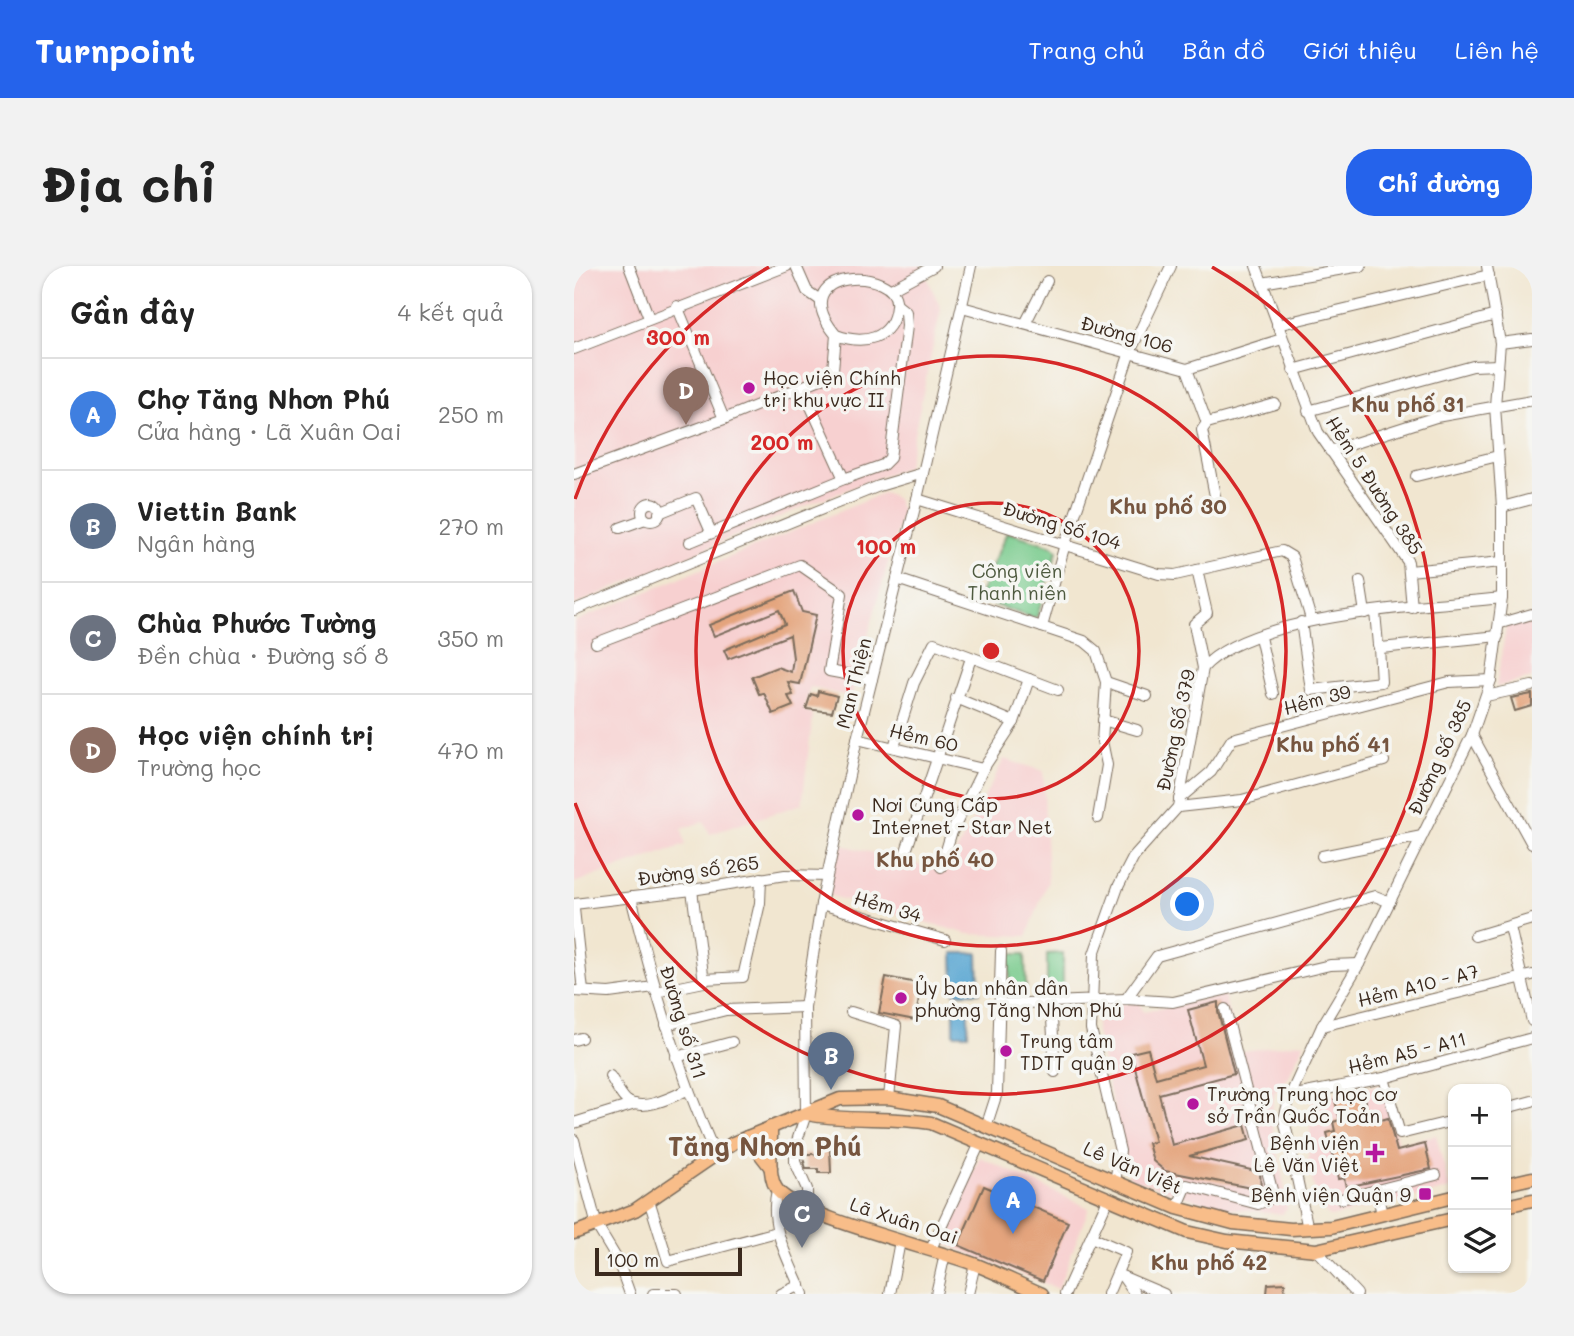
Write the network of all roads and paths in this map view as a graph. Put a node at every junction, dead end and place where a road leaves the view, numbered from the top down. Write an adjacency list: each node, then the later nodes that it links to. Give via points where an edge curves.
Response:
1 (629, 266): 19 (street)
2 (787, 266): 16 (street)
3 (796, 266): 14 (street, via 807,291)
4 (934, 266): 13 (street)
5 (971, 266): 17 (street, Man Thiện)
6 (1171, 266): 27 (street)
7 (1256, 266): 12 (street, Hẻm 5 Đường 385)
8 (1361, 266): 12 (street)
9 (858, 267): 13 (street, via 881,274); 14 (street, via 844,269 828,282)
10 (1488, 271): 18 (street, Đường Số 385); 21 (street)
11 (1047, 281): 20 (street)
12 (1262, 283): 21 (street, Hẻm 5 Đường 385)
13 (893, 288): 15 (street)
14 (820, 300): 22 (street, via 824,320)
15 (897, 304): 22 (street, via 891,324 876,338 856,342); 43 (street, via 906,312 907,326 890,458)
16 (677, 306): 19 (street); 36 (street)
17 (962, 307): 20 (street, Đường 106); 40 (street, Man Thiện)
18 (1496, 315): 25 (street, Đường Số 385); 30 (street)
19 (649, 318): 26 (street)
20 (1025, 324): 27 (street, Đường 106)
21 (1277, 325): 23 (street, Hẻm 5 Đường 385)
22 (836, 335): 31 (street, via 833,370)
23 (1282, 339): 29 (street, Đường 106); 30 (street, Hẻm 5 Đường 385)
24 (1532, 339): 25 (street)
25 (1500, 343): 28 (street, Đường Số 385)
26 (574, 349)
27 (1130, 352): 29 (street, Đường 106); 53 (street)
28 (1498, 365): 34 (street, Đường Số 385); 35 (street, via 1474,366)
29 (1187, 369): 37 (street)
30 (1293, 370): 35 (street, Hẻm 5 Đường 385)
31 (802, 387): 36 (street); 43 (street)
32 (1532, 400): 34 (street)
33 (1275, 404): 37 (street)
34 (1495, 406): 38 (street, via 1436,417); 39 (street, Đường Số 385)
35 (1307, 411): 38 (street, Hẻm 5 Đường 385)
36 (724, 419): 41 (street)
37 (1207, 423): 46 (street, via 1202,443)
38 (1330, 451): 56 (street, Hẻm 5 Đường 385, via 1408,562)
39 (1498, 456): 42 (street); 47 (street, Đường Số 385)
40 (923, 473): 44 (street, Man Thiện); 61 (street, via 879,486)
41 (574, 474)
42 (1416, 476)
43 (844, 479): 51 (street)
44 (917, 499): 53 (street, Đường Số 104); 57 (street, Man Thiện)
45 (1532, 499): 47 (street)
46 (1216, 501)
47 (1502, 507): 54 (street, Đường Số 385)
48 (659, 513): 49 (street, via 653,520); 49 (street, via 657,506 645,500); 51 (street, via 696,498)
49 (645, 519): 50 (street)
50 (620, 528)
51 (711, 533): 52 (street)
52 (690, 542)
53 (1065, 544): 55 (street, Đường Số 104, via 1159,574); 66 (street)
54 (1502, 562): 56 (street); 59 (street, Đường Số 385)
55 (1197, 570): 64 (street, via 1288,552); 72 (street, via 1207,613 1194,624)
56 (1409, 571): 60 (street, Hẻm 5 Đường 385)
57 (897, 579): 66 (street); 73 (street, Man Thiện)
58 (1360, 581): 62 (street)
59 (1502, 598): 60 (street, Đường Số 379); 65 (street, Đường Số 385)
60 (1412, 608): 62 (street, Đường Số 379)
61 (574, 610)
62 (1370, 612): 64 (street, Đường Số 379); 70 (street)
63 (1532, 614): 65 (street)
64 (1306, 621): 68 (street, Đường Số 379); 70 (street, via 1311,690 1381,682)
65 (1501, 623): 67 (street, Đường Số 385)
66 (1042, 627): 76 (street, via 1084,641 1096,651)
67 (1498, 636): 70 (street); 75 (street, Đường Số 385)
68 (1260, 637): 72 (street, Đường Số 379, via 1226,649); 79 (street)
69 (596, 643): 73 (street, via 800,565 842,594 829,671)
70 (1379, 647)
71 (971, 658): 74 (street); 82 (street); 88 (street, via 934,643 914,683)
72 (1203, 668): 92 (street, Đường Số 379)
73 (872, 679): 87 (street, Man Thiện)
74 (1029, 679): 78 (street); 84 (street)
75 (1491, 680): 81 (street, Đường Số 385); 92 (street, Hẻm 39, via 1449,682 1232,740 1210,772)
76 (1106, 681): 80 (street); 83 (street)
77 (1532, 686): 81 (street)
78 (1058, 690)
79 (1273, 694)
80 (1147, 696)
81 (1486, 696): 86 (street, Đường Số 385)
82 (956, 698): 84 (street); 89 (street)
83 (1103, 720): 85 (street); 93 (street, via 1107,765)
84 (1014, 722): 91 (street)
85 (1137, 730)
86 (1472, 735): 94 (street, Đường Số 385); 95 (street)
87 (857, 739): 88 (street, Hẻm 60); 99 (street, Man Thiện)
88 (894, 747): 89 (street, Hẻm 60)
89 (936, 757): 91 (street, Hẻm 60); 97 (street)
90 (1384, 761): 92 (street, via 1242,800)
91 (984, 769): 98 (street, via 951,834)
92 (1178, 803): 118 (street, Đường Số 379, via 1135,856 1118,887 1094,954)
93 (1098, 818)
94 (1422, 836): 96 (street); 103 (street, Đường Số 385)
95 (1530, 839)
96 (1322, 856)
97 (904, 857)
98 (941, 867)
99 (827, 876): 100 (street, Đường số 265); 105 (street, Man Thiện)
100 (761, 878): 101 (street, Đường số 265); 114 (street, via 760,903 743,976)
101 (692, 890): 102 (street, Đường số 265); 114 (street)
102 (631, 897): 104 (street, Đường số 265); 115 (street, Đường số 311)
103 (1390, 902): 112 (street, Đường Số 385); 117 (street, via 1375,896 1157,956)
104 (574, 904)
105 (821, 904): 110 (street, Hẻm 34); 121 (street, Man Thiện)
106 (574, 909): 116 (street)
107 (1532, 919): 108 (street)
108 (1510, 927): 109 (street); 113 (street)
109 (1475, 936)
110 (945, 940)
111 (1000, 951): 120 (street)
112 (1359, 964): 117 (street, via 1330,965 1173,1002); 126 (street, Đường Số 385)
113 (1527, 976): 124 (street); 126 (street, Hẻm A10 - A7)
114 (704, 980): 115 (street)
115 (655, 989): 116 (street); 125 (street, Đường số 311)
116 (578, 991)
117 (1126, 999): 118 (street)
118 (1093, 1000): 119 (street); 152 (street, Đường Số 379, via 1091,1029 1121,1151)
119 (1051, 1001): 120 (street); 130 (street)
120 (999, 1004): 142 (street, via 997,1093)
121 (805, 1007): 125 (street, via 726,1010); 139 (street, Man Thiện)
122 (1225, 1009): 163 (street, via 1272,1190 1268,1200 1258,1204 1187,1185)
123 (851, 1012): 135 (street, via 896,1026)
124 (1532, 1021)
125 (666, 1025): 129 (street, Đường số 311)
126 (1322, 1026): 134 (street, Đường Số 385)
127 (1532, 1038): 132 (street, Hẻm A5 - A11)
128 (732, 1042): 129 (street)
129 (676, 1057): 133 (street, Đường số 311)
130 (1055, 1072)
131 (610, 1076): 137 (street, via 625,1100)
132 (1384, 1079): 134 (street, Hẻm A5 - A11); 140 (street, via 1400,1135)
133 (687, 1090): 137 (street, via 664,1100); 147 (street, Đường số 311)
134 (1290, 1096): 167 (street, Đường Số 385, via 1284,1119)
135 (890, 1098): 139 (main road, Lê Văn Việt, via 840,1099); 142 (main road, Lê Văn Việt, via 938,1105)
136 (1532, 1101): 138 (street)
137 (635, 1104): 141 (street)
138 (1511, 1107)
139 (806, 1114): 143 (main road, Lê Văn Việt); 146 (main road, Lê Văn Việt, via 839,1120 907,1119 931,1123); 162 (street, Man Thiện, via 795,1162 807,1189)
140 (1448, 1122)
141 (574, 1123)
142 (987, 1124): 146 (main road); 152 (main road, Lê Văn Việt)
143 (771, 1127): 144 (main road, Lê Văn Việt); 148 (main road)
144 (747, 1137): 147 (main road, Lê Văn Việt); 148 (main road)
145 (574, 1140): 149 (street)
146 (980, 1143): 157 (main road, Lê Văn Việt); 172 (street)
147 (715, 1154): 159 (main road, Lê Văn Việt)
148 (771, 1168): 154 (main road)
149 (578, 1171): 166 (street)
150 (1436, 1175): 155 (street)
151 (1532, 1178): 153 (main road)
152 (1115, 1182): 157 (main road); 163 (main road, Lê Văn Việt)
153 (1511, 1183)
154 (776, 1190): 162 (main road, Lã Xuân Oai); 168 (street, via 773,1215)
155 (1377, 1191): 158 (street); 164 (street)
156 (1448, 1198): 164 (main road, Lê Văn Việt)
157 (1108, 1199): 170 (street); 173 (main road, Lê Văn Việt, via 1202,1236)
158 (1341, 1199)
159 (649, 1200): 166 (main road, Lê Văn Việt); 168 (street, via 668,1261)
160 (1532, 1200): 161 (main road)
161 (1511, 1205)
162 (807, 1208): 171 (main road, Lã Xuân Oai)
163 (1177, 1208): 167 (main road, Lê Văn Việt, via 1233,1223)
164 (1382, 1215): 167 (main road, Lê Văn Việt)
165 (1448, 1220): 173 (main road, Lê Văn Việt)
166 (597, 1226): 169 (main road, Lê Văn Việt); 179 (street, via 618,1261)
167 (1308, 1229): 173 (main road)
168 (777, 1232): 177 (street)
169 (574, 1233)
170 (1091, 1237): 176 (street, via 1126,1252); 187 (street)
171 (900, 1241): 172 (main road, Lã Xuân Oai); 183 (street)
172 (932, 1249): 174 (main road, Lã Xuân Oai)
173 (1316, 1250): 191 (street)
174 (945, 1254): 175 (main road, Lã Xuân Oai); 184 (street)
175 (975, 1264): 178 (main road, Lã Xuân Oai); 185 (street)
176 (1120, 1276): 188 (street); 189 (street); 190 (street)
177 (801, 1290): 182 (street)
178 (1026, 1291): 186 (main road, Lã Xuân Oai)
179 (629, 1294)
180 (653, 1294): 181 (street)
181 (677, 1294)
182 (781, 1294)
183 (893, 1294)
184 (936, 1294)
185 (968, 1294)
186 (1042, 1294)
187 (1065, 1294)
188 (1108, 1294)
189 (1135, 1294)
190 (1164, 1294)
191 (1357, 1294)

